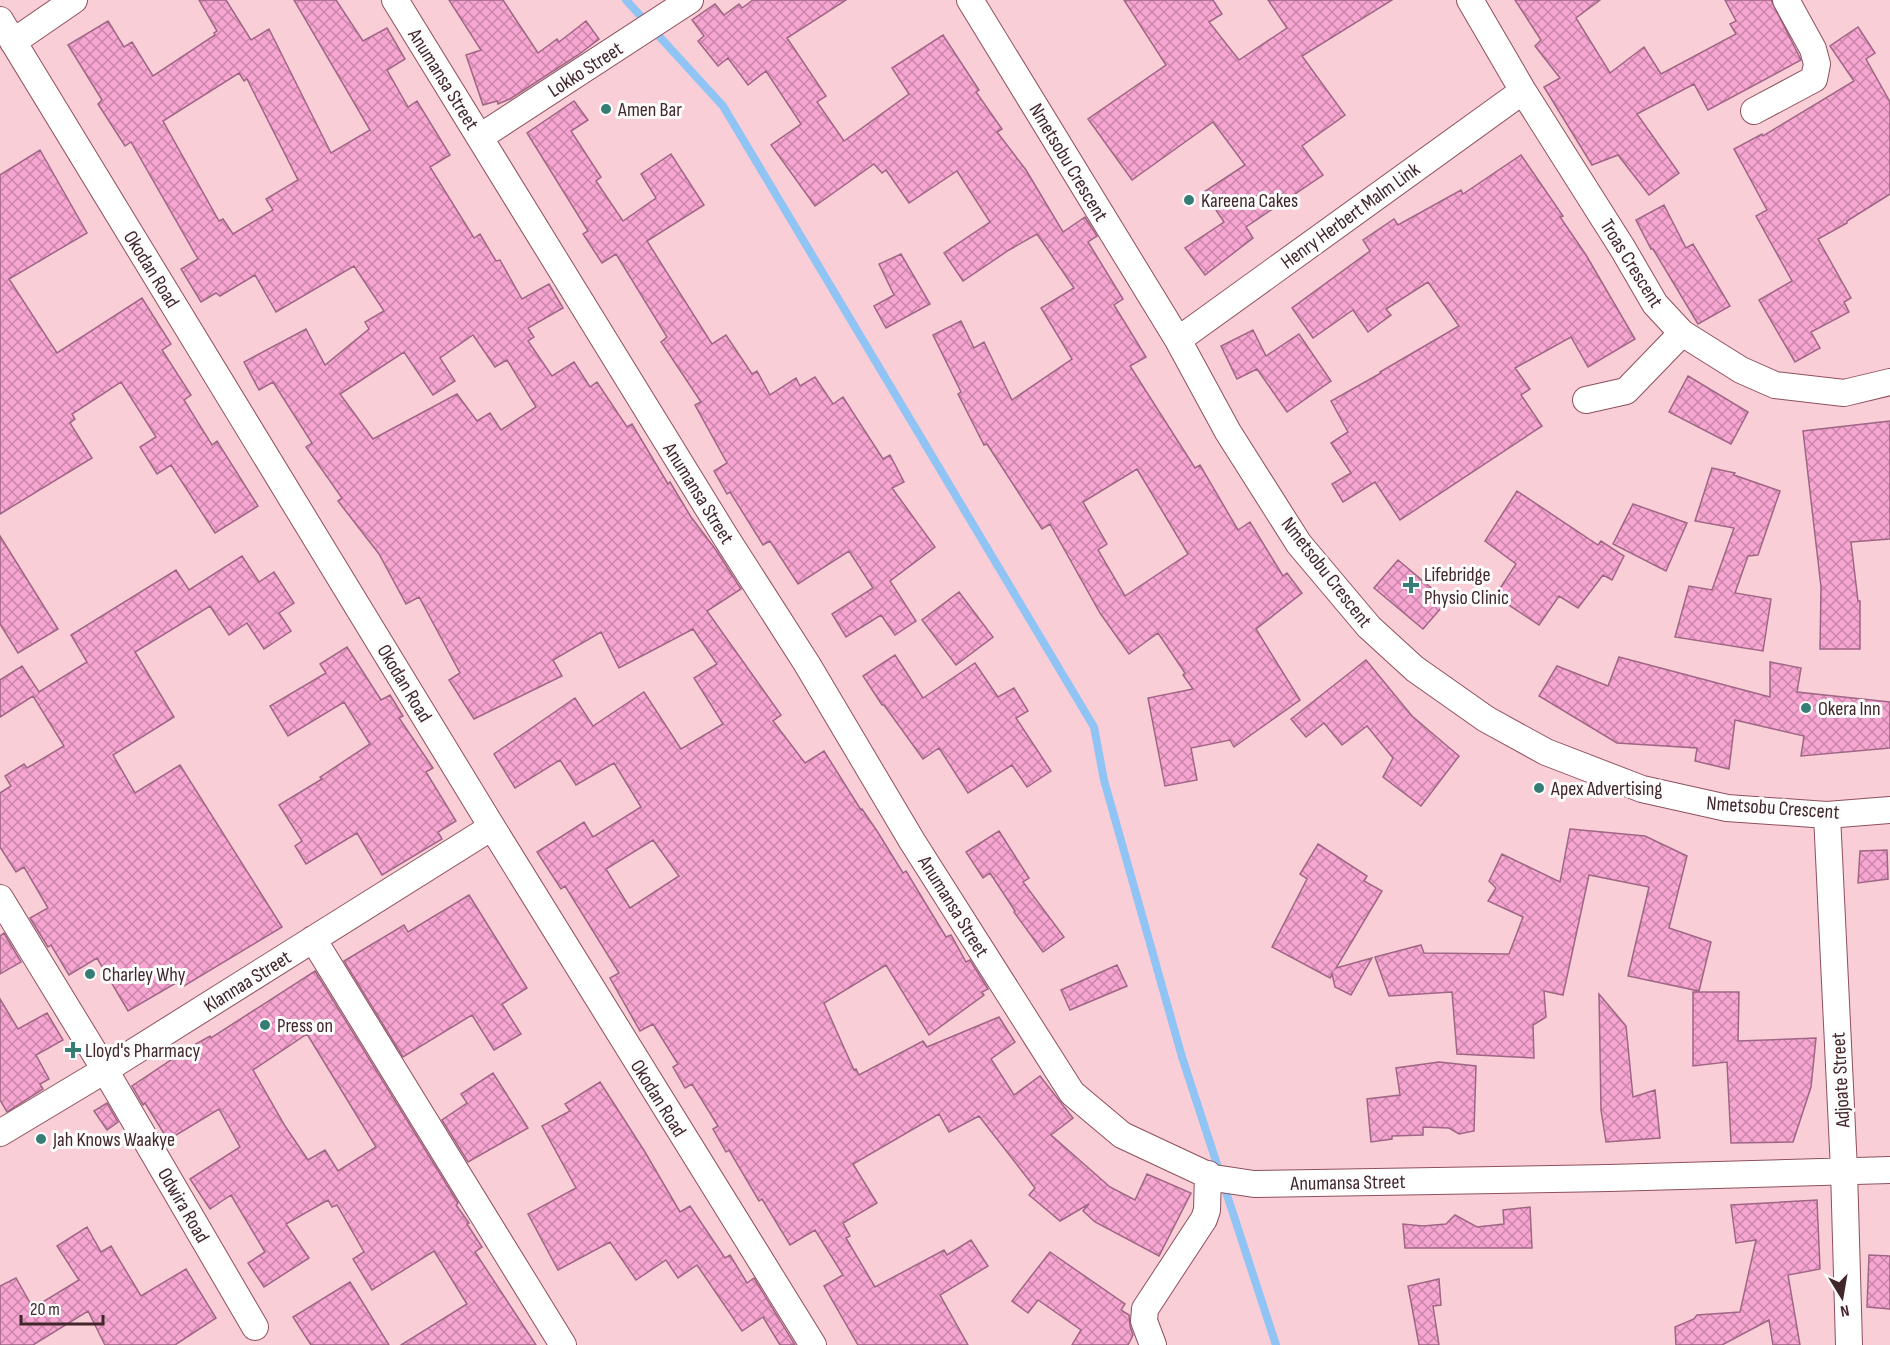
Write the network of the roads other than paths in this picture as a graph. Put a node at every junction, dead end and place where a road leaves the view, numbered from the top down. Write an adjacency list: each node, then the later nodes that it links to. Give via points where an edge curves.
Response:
1 (74, 0): 7 (street)
2 (395, 0): 10 (street, Anumansa Street)
3 (690, 0): 10 (street, Lokko Street)
4 (970, 0): 12 (street, Nmetsobu Crescent)
5 (1470, 0): 8 (street, Troas Crescent)
6 (1786, 0): 9 (street, via 1813,49 1817,64 1814,79)
7 (6, 31): 17 (street, Okodan Road)
8 (1523, 91): 11 (street, Troas Crescent, via 1655,304); 12 (street, Henry Herbert Malm Link)
9 (1754, 111)
10 (480, 137): 24 (street, Anumansa Street, via 1072,1094 1122,1135)
11 (1682, 333): 13 (street, Troas Crescent, via 1741,370 1775,385 1844,393); 14 (street, via 1626,391)
12 (1178, 340): 16 (street, Nmetsobu Crescent, via 1228,432 1299,544 1369,627 1415,669 1486,720 1546,752 1642,789 1726,808)
13 (1890, 382)
14 (1586, 400)
15 (1890, 810): 16 (street, Nmetsobu Crescent)
16 (1827, 814): 22 (street, Adjoate Street)
17 (492, 826): 19 (street, Klannaa Street); 27 (street, Okodan Road)
18 (0, 898): 20 (street, Odwira Road)
19 (313, 939): 20 (street, Klannaa Street); 26 (street)
20 (105, 1070): 21 (street, Klannaa Street); 25 (street, Odwira Road)
21 (0, 1132)
22 (1844, 1170): 23 (street, Anumansa Street); 24 (street, Anumansa Street, via 1254,1184); 29 (street, Adjoate Street)
23 (1890, 1170)
24 (1211, 1176): 28 (street, via 1204,1219 1145,1309 1144,1322)
25 (255, 1327)
26 (563, 1345)
27 (813, 1345)
28 (1153, 1345)
29 (1849, 1345)

